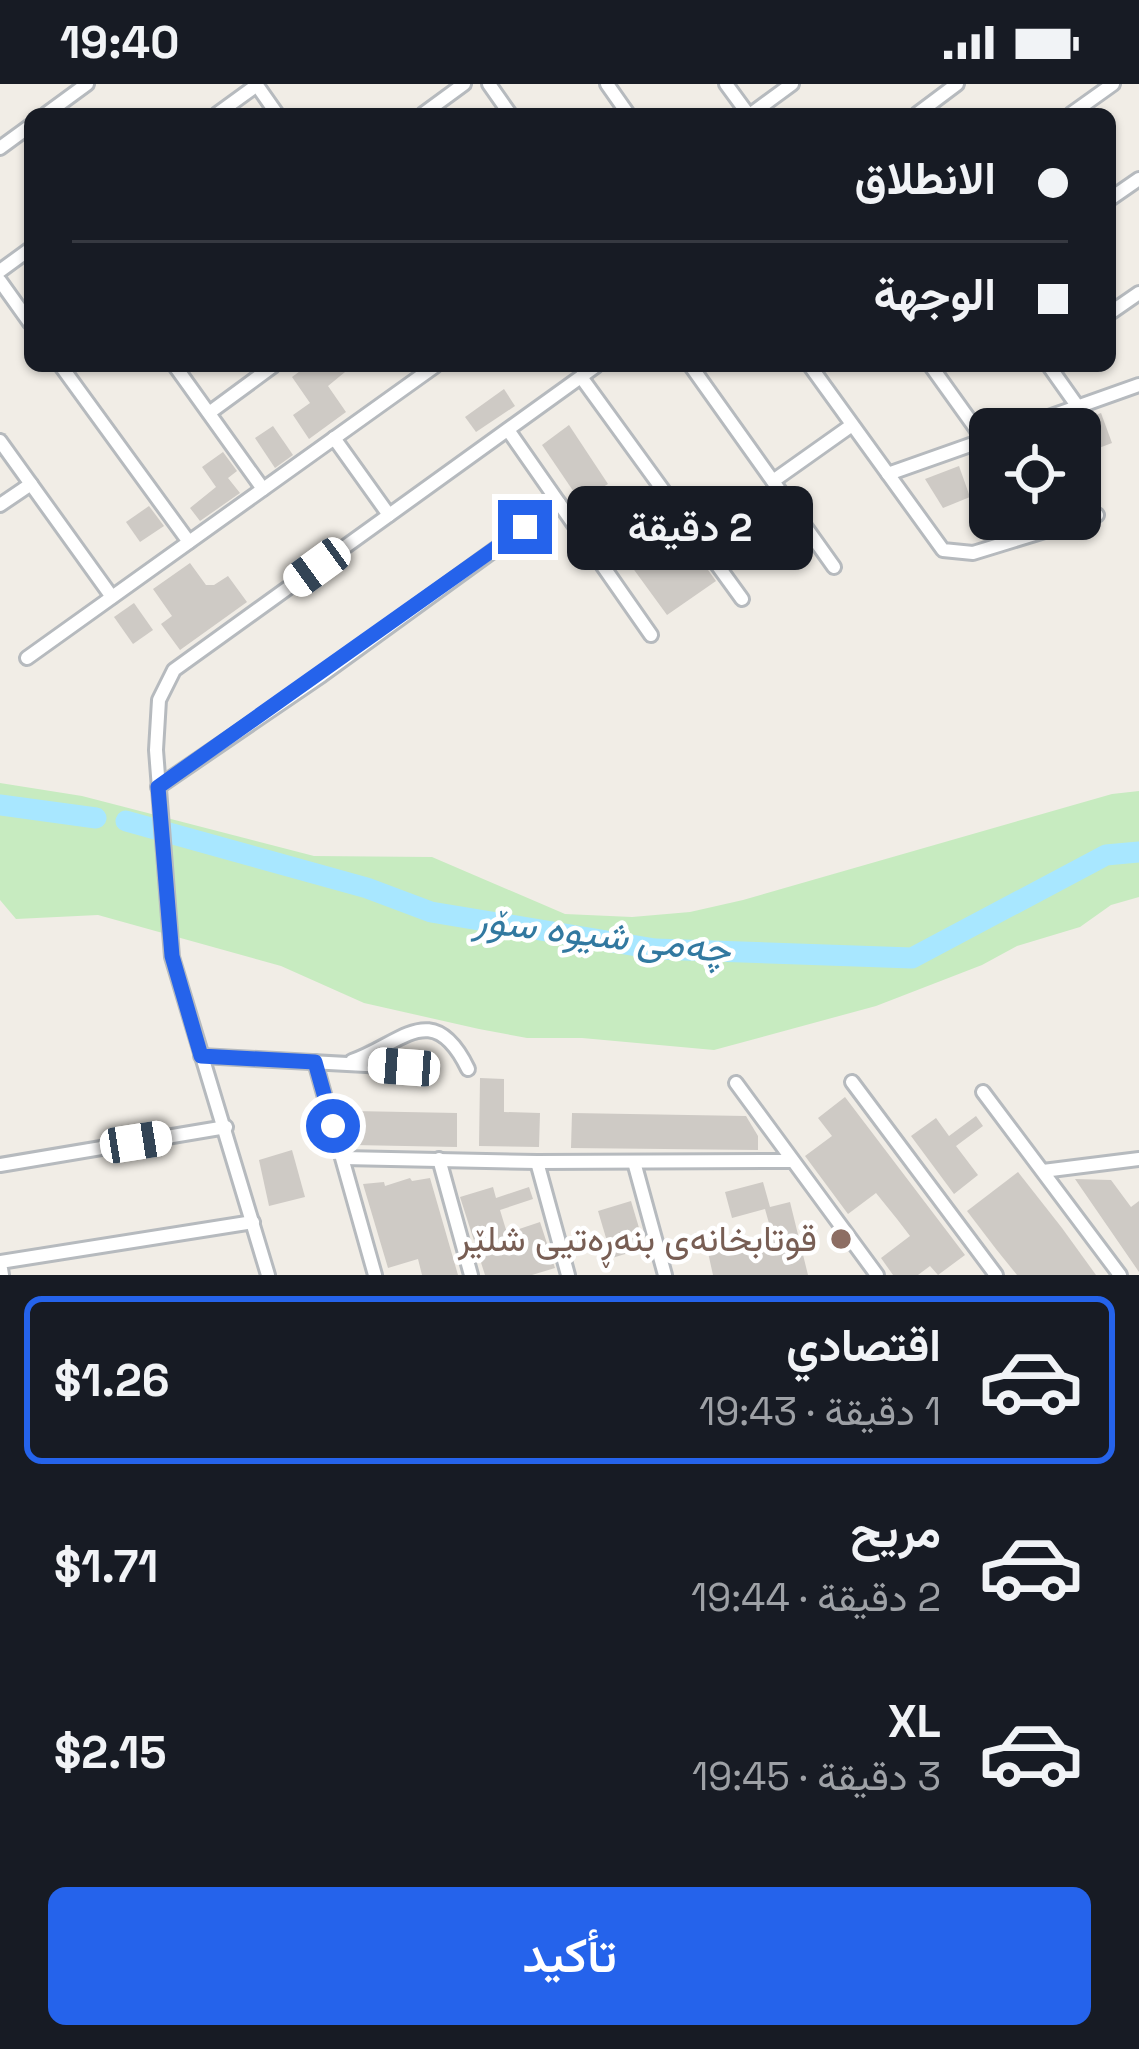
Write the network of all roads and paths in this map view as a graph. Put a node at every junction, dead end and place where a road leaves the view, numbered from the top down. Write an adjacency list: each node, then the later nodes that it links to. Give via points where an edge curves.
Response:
1 (87, 84): 8 (street)
2 (464, 84): 10 (street)
3 (726, 84): 11 (street)
4 (793, 84): 12 (street)
5 (957, 84): 13 (street)
6 (1113, 84): 14 (street)
7 (256, 85): 9 (street)
8 (54, 108)
9 (225, 108)
10 (431, 108)
11 (745, 108)
12 (759, 108)
13 (925, 108)
14 (1080, 108)
15 (0, 281): 16 (street)
16 (24, 315)
17 (65, 372): 45 (street)
18 (179, 372): 30 (street)
19 (265, 372): 30 (street)
20 (427, 372): 34 (street)
21 (588, 372): 26 (street)
22 (695, 372): 38 (street)
23 (814, 372): 32 (street)
24 (936, 372): 31 (street)
25 (1053, 372): 28 (street)
26 (581, 377): 33 (street); 48 (street)
27 (1139, 385): 28 (street)
28 (1078, 406): 29 (street)
29 (1073, 408)
30 (209, 413): 40 (street)
31 (969, 416)
32 (852, 424): 37 (street); 38 (street)
33 (508, 430): 41 (street); 43 (street)
34 (334, 439): 40 (street); 43 (street)
35 (0, 441): 39 (street)
36 (969, 445): 37 (street)
37 (888, 474): 44 (street, via 943,550 973,553)
38 (773, 481): 46 (street)
39 (31, 484): 42 (street); 47 (street)
40 (263, 489): 45 (street)
41 (559, 502): 49 (street); 51 (street)
42 (0, 505)
43 (389, 515): 51 (street, via 174,670 159,700)
44 (1015, 540)
45 (189, 542): 47 (street)
46 (834, 567)
47 (112, 597): 50 (street)
48 (742, 599)
49 (651, 634)
50 (27, 658)
51 (158, 794): 52 (street, via 172,956)
52 (201, 1056): 53 (street); 60 (street)
53 (315, 1062): 54 (street); 61 (street)
54 (345, 1063): 55 (street); 56 (street, via 404,1033 430,1032 455,1043)
55 (404, 1067)
56 (468, 1069)
57 (852, 1082): 77 (street)
58 (736, 1083): 64 (street)
59 (983, 1092): 68 (street)
60 (226, 1127): 67 (street); 69 (street)
61 (343, 1157): 63 (street); 72 (street)
62 (1139, 1159): 68 (street)
63 (439, 1160): 65 (street); 73 (street)
64 (792, 1161): 66 (street); 76 (street)
65 (537, 1162): 66 (street); 74 (street)
66 (634, 1162): 75 (street)
67 (0, 1165)
68 (1042, 1171): 78 (street)
69 (253, 1222): 70 (street, via 0,1262); 71 (street)
70 (2, 1275)
71 (268, 1275)
72 (375, 1275)
73 (471, 1275)
74 (568, 1275)
75 (665, 1275)
76 (877, 1275)
77 (996, 1275)
78 (1120, 1275)

